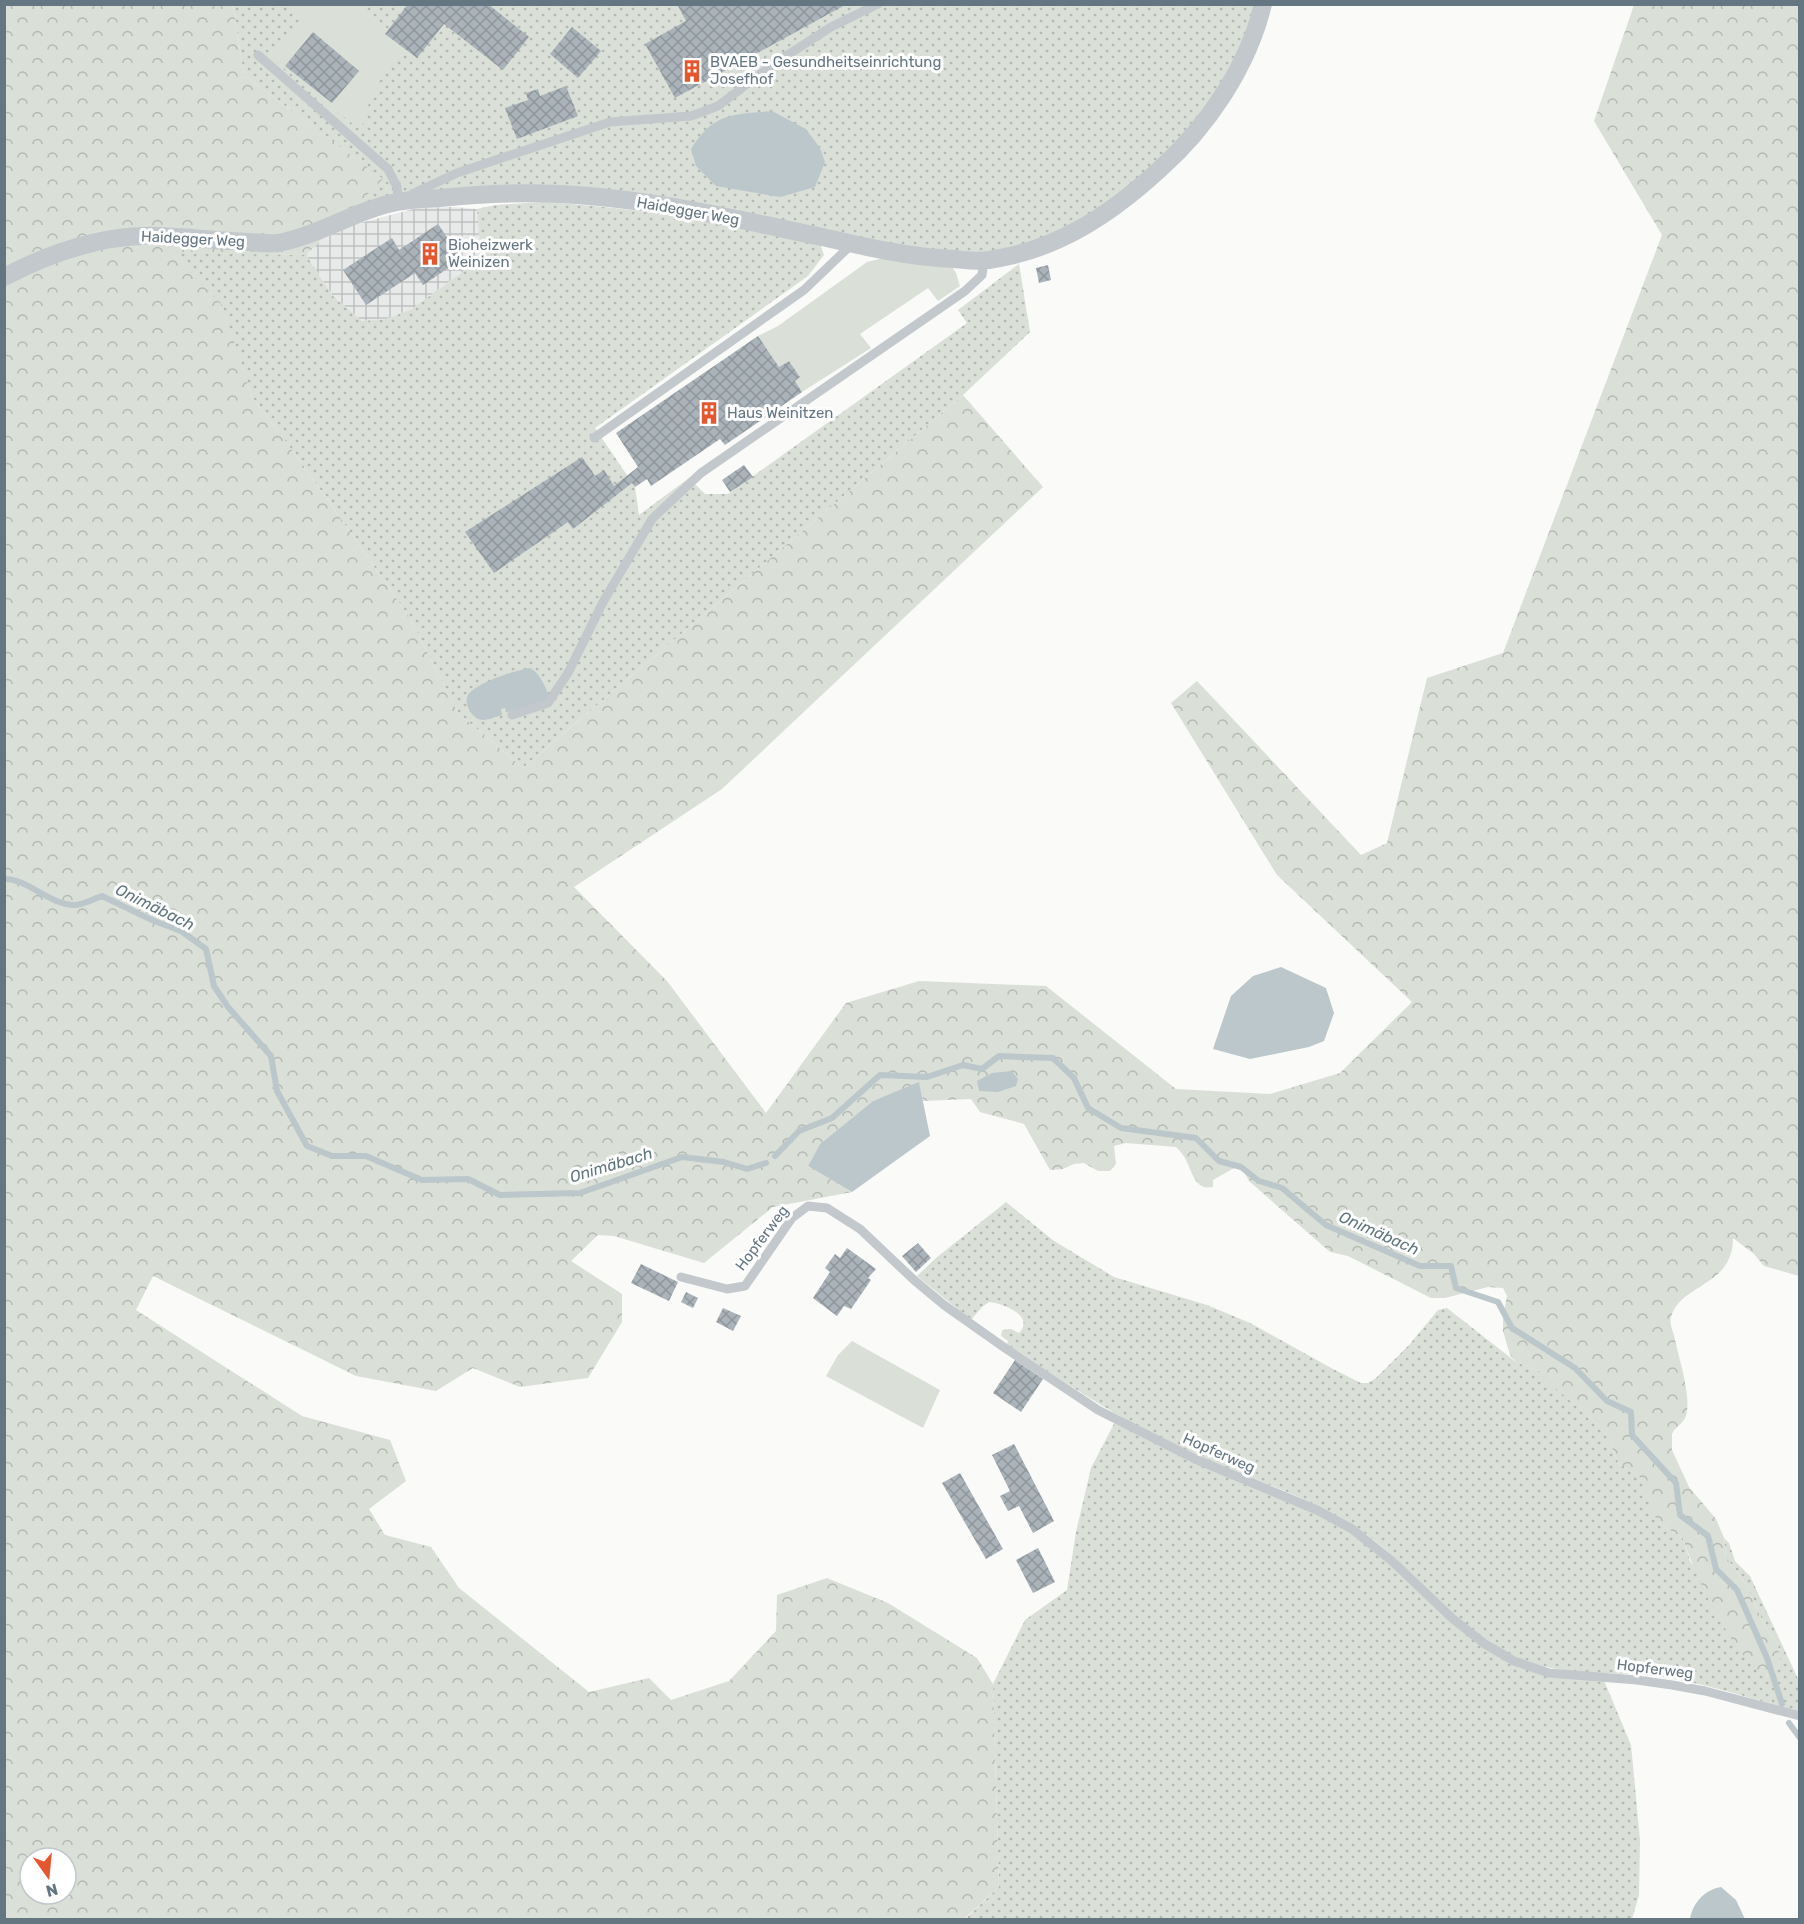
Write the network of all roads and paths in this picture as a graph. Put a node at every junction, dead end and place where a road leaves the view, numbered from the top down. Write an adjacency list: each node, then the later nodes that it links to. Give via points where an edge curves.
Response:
1 (878, 4): 4 (lane, via 831,27 718,106 691,116 610,122 457,173)
2 (1263, 4): 6 (street, Haidegger Weg, via 1253,34 1208,117 1136,192 1070,236 1016,255)
3 (258, 55): 4 (lane, via 388,169 397,187)
4 (398, 201): 5 (street, Haidegger Weg, via 490,193 615,198); 7 (street, Haidegger Weg, via 309,235 275,243 121,237 42,259)
5 (852, 244): 6 (street, Haidegger Weg, via 921,257); 8 (lane, via 804,290)
6 (984, 261): 9 (lane, via 982,275 965,291 701,473 652,519 548,703)
7 (4, 278)
8 (594, 438)
9 (512, 715)
10 (681, 1277): 11 (lane, Hopferweg, via 727,1289 745,1286 792,1218 808,1206 827,1208 861,1229 944,1305 1070,1392 1177,1450 1352,1529 1453,1619 1514,1661 1549,1673 1672,1684)
11 (1800, 1716)

